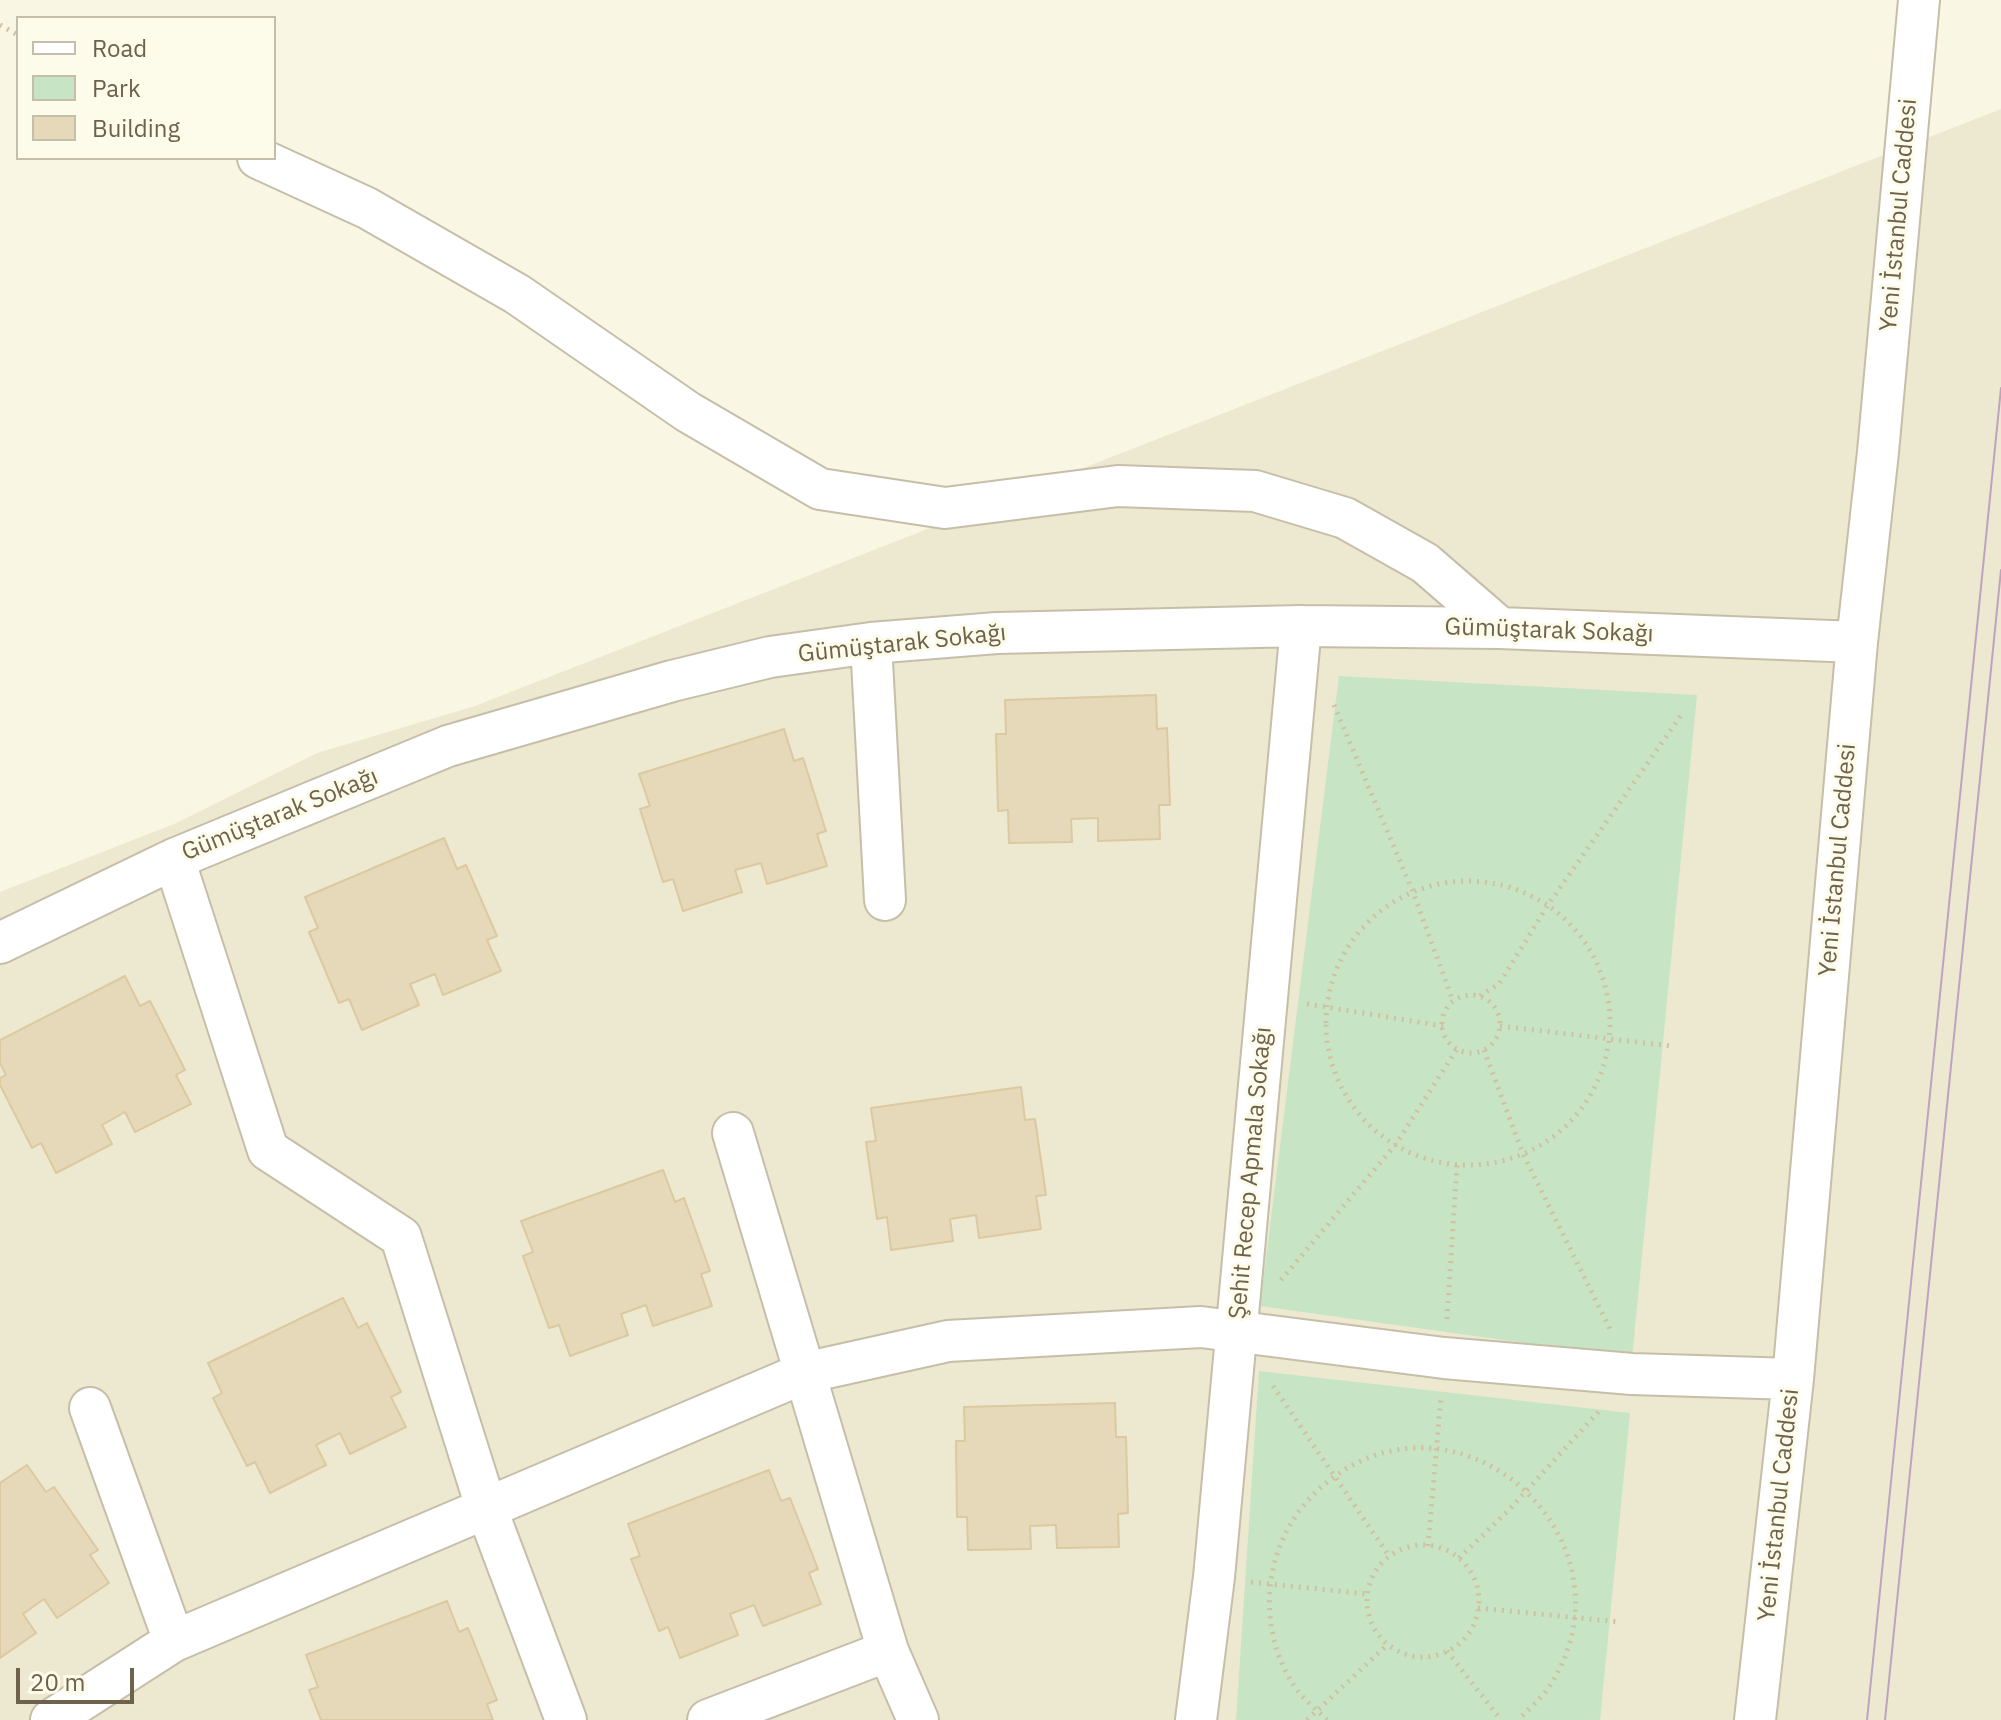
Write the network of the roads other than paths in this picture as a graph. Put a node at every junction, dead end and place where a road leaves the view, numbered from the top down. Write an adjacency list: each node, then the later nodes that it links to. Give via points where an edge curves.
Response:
1 (1919, 0): 5 (street, Yeni İstanbul Caddesi)
2 (262, 160): 4 (street, via 367,208 517,294 688,412 820,489 945,508 1118,486 1255,491 1345,518 1425,563)
3 (1301, 626): 4 (street, Gümüştarak Sokağı); 6 (street, Gümüştarak Sokağı, via 997,633); 11 (street, Şehit Recep Apmala Sokağı)
4 (1500, 628): 5 (street, Gümüştarak Sokağı)
5 (1857, 642): 13 (street, Yeni İstanbul Caddesi)
6 (871, 643): 7 (street, Gümüştarak Sokağı, via 770,657 448,746); 8 (street)
7 (174, 859): 9 (street, Gümüştarak Sokağı); 15 (street, via 268,1150 401,1237)
8 (885, 900)
9 (0, 943)
10 (733, 1133): 12 (street)
11 (1236, 1333): 12 (street, via 1201,1327 948,1341); 13 (street, via 1632,1374); 23 (street, Şehit Recep Apmala Sokağı)
12 (804, 1373): 15 (street); 17 (street)
13 (1793, 1379): 24 (street, Yeni İstanbul Caddesi)
14 (90, 1408): 16 (street)
15 (487, 1510): 16 (street); 20 (street)
16 (174, 1641): 19 (street)
17 (888, 1651): 18 (street); 22 (street)
18 (748, 1712): 21 (street)
19 (51, 1720)
20 (566, 1720)
21 (708, 1720)
22 (918, 1720)
23 (1196, 1720)
24 (1755, 1720)

